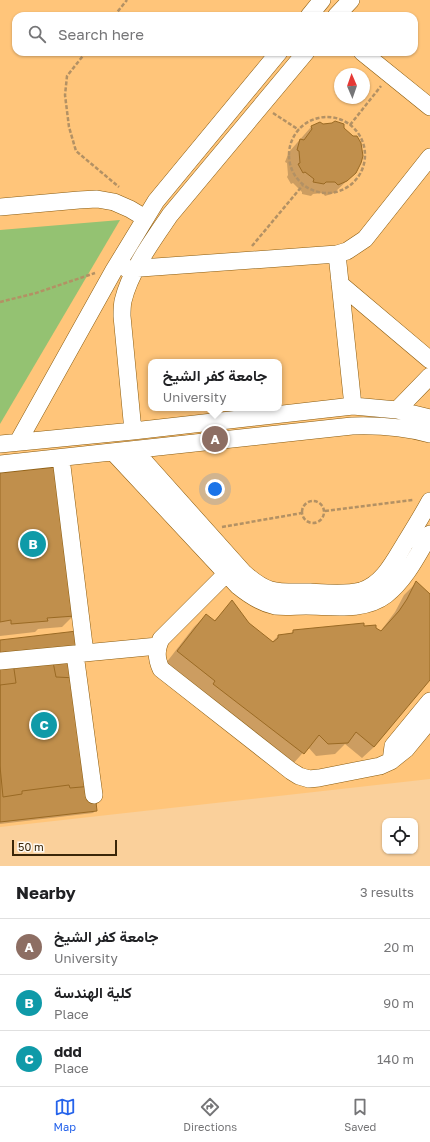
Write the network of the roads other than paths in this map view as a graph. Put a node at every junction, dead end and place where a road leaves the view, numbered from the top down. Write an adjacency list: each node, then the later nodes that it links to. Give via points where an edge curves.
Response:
1 (322, 0): 3 (lane)
2 (351, 0): 4 (lane)
3 (312, 12)
4 (340, 12)
5 (276, 56): 11 (lane, via 168,185)
6 (303, 56): 13 (lane, via 170,215)
7 (367, 56): 8 (lane)
8 (430, 107)
9 (430, 157): 12 (lane, via 365,238 347,251)
10 (0, 208): 11 (lane, via 97,200 114,202 130,208)
11 (145, 218): 14 (lane)
12 (337, 254): 13 (lane); 15 (lane)
13 (136, 269): 14 (lane); 21 (lane, via 123,302 122,316)
14 (114, 270): 23 (lane)
15 (340, 284): 16 (lane); 18 (lane)
16 (430, 360)
17 (430, 376): 19 (lane)
18 (353, 406): 19 (lane); 21 (lane)
19 (396, 410): 20 (lane)
20 (430, 418)
21 (133, 431): 23 (lane)
22 (430, 434): 25 (lane, via 396,427 352,426)
23 (18, 442): 24 (lane)
24 (0, 444)
25 (134, 450): 26 (lane); 29 (lane, via 243,572 264,588 278,592 348,593 372,586 391,567)
26 (113, 452): 27 (lane); 32 (lane)
27 (61, 458): 28 (lane); 34 (lane)
28 (0, 464)
29 (422, 500)
30 (430, 534): 31 (lane)
31 (425, 555): 32 (lane, via 385,596 359,606 276,606 249,596)
32 (226, 574): 33 (lane, via 161,639)
33 (158, 646): 34 (lane); 38 (lane, via 161,670 299,776 319,778)
34 (80, 654): 35 (lane); 39 (lane)
35 (0, 661)
36 (430, 701): 38 (lane, via 393,746)
37 (430, 720): 38 (lane, via 406,749)
38 (390, 761)
39 (94, 796)

